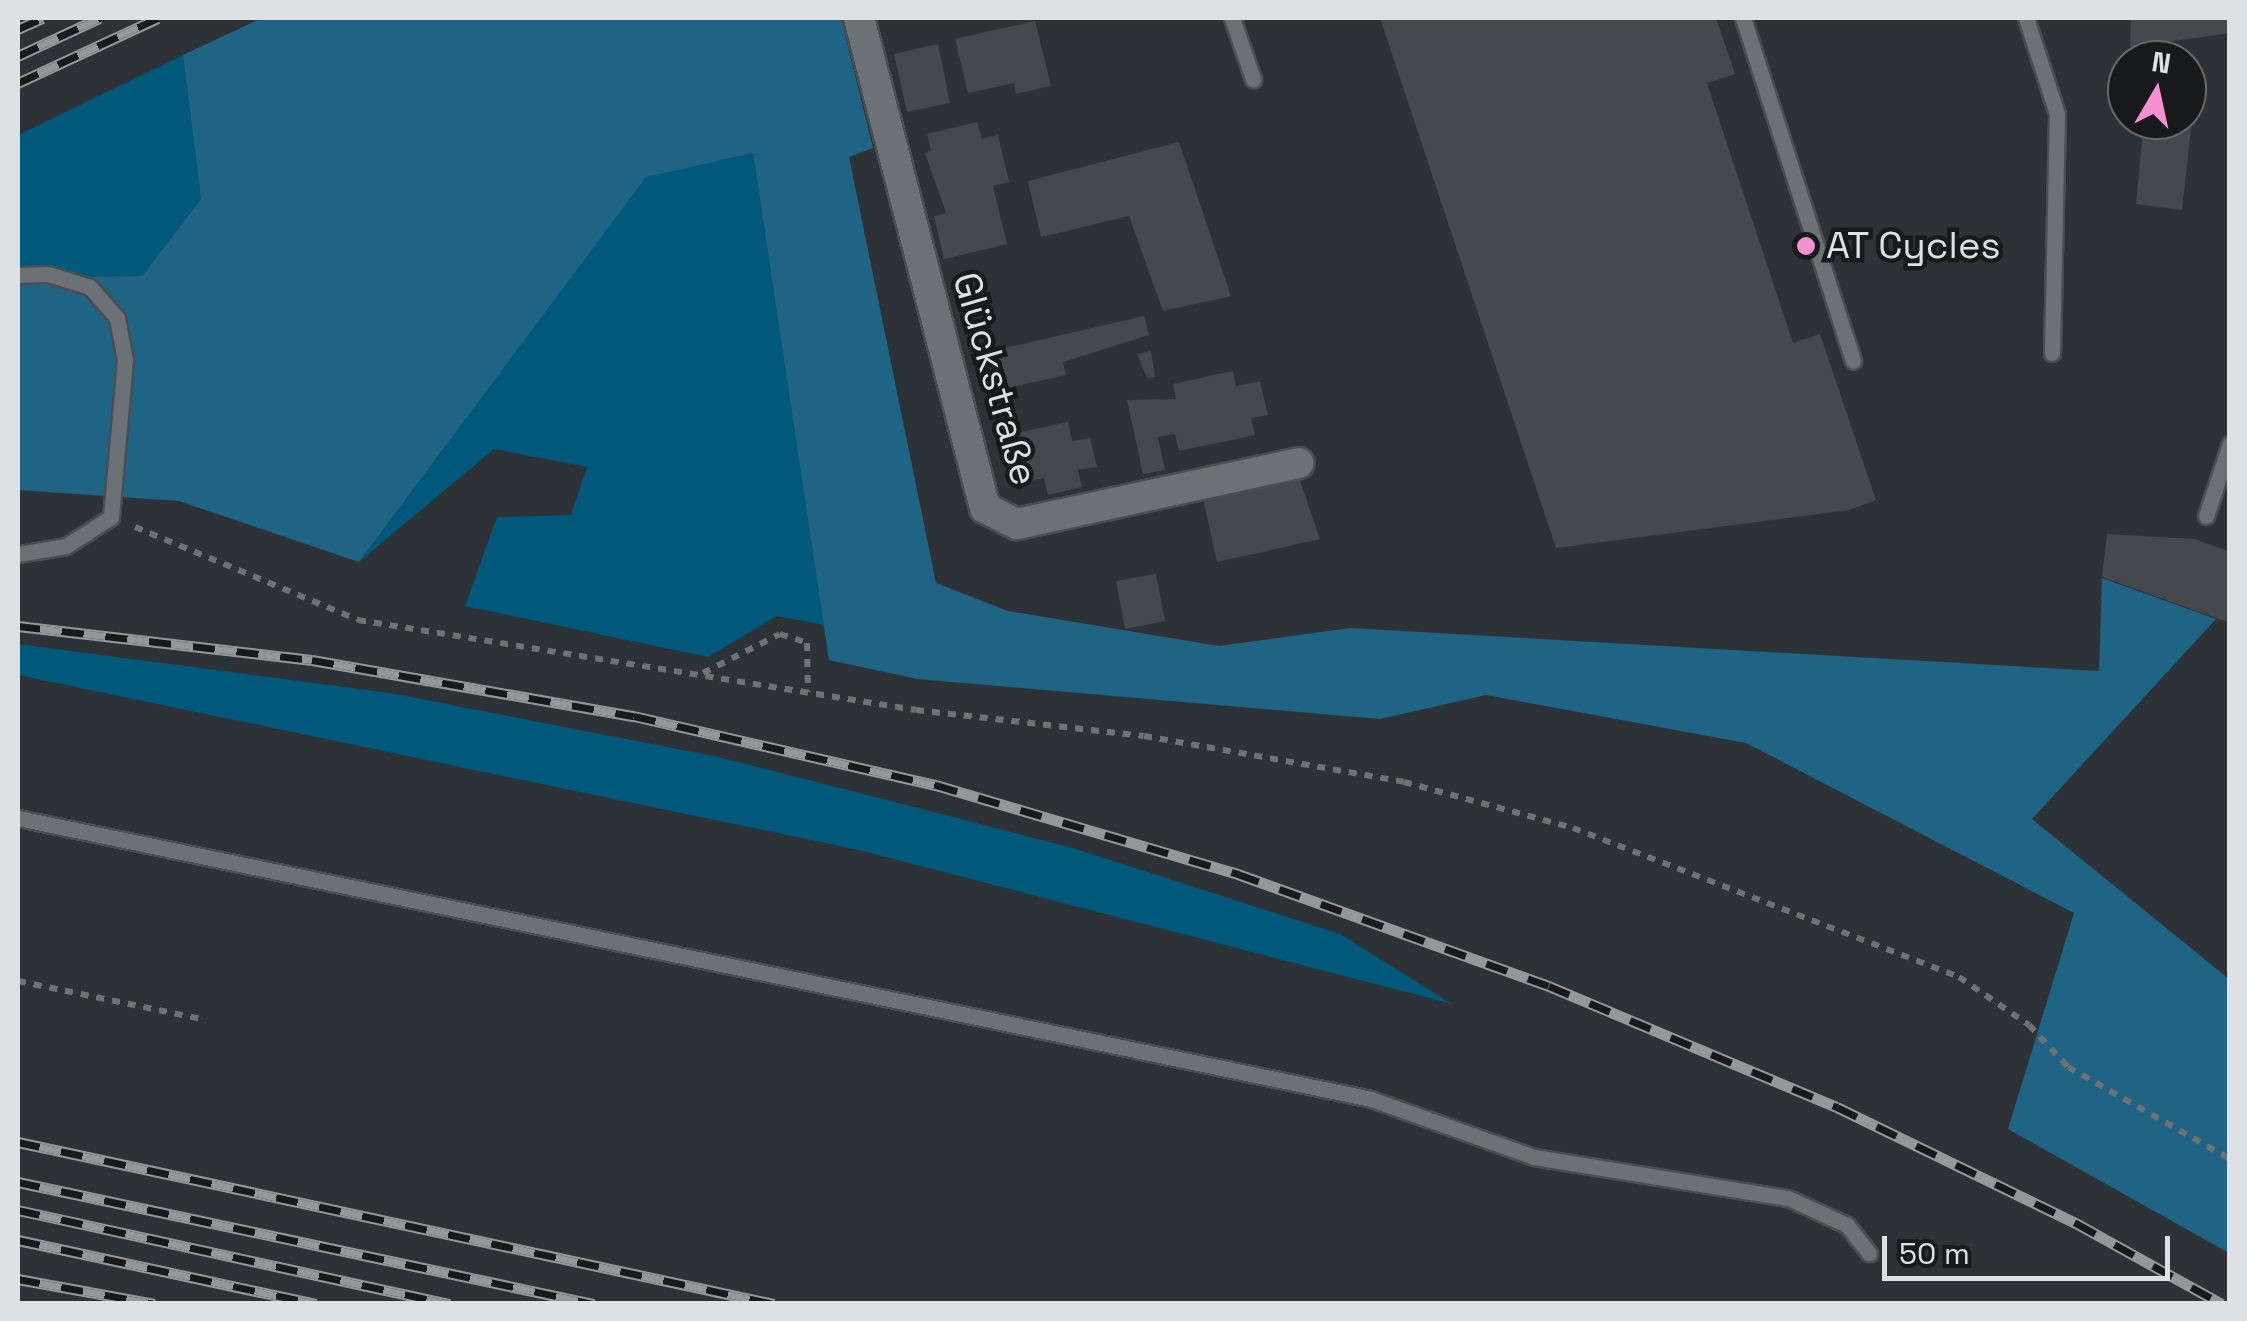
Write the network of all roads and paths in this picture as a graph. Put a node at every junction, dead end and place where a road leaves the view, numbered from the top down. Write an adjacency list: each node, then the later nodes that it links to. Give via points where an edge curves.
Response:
1 (859, 18): 10 (street, Glückstraße, via 986,508 1017,524)
2 (1232, 18): 5 (lane)
3 (1743, 18): 8 (lane)
4 (2026, 18): 7 (lane, via 2057,114)
5 (1253, 79)
6 (18, 275): 12 (lane, via 48,274 90,287 117,318 126,360)
7 (2052, 354)
8 (1853, 361)
9 (2230, 444): 11 (lane)
10 (1298, 463)
11 (2206, 516)
12 (111, 517): 13 (lane, via 66,546); 14 (path, via 358,620)
13 (18, 554)
14 (702, 674): 15 (path); 15 (path, via 780,634 806,642)
15 (808, 692): 19 (path, via 1144,736 1404,782 1573,828 1960,977 2030,1026 2068,1067)
16 (18, 818): 20 (lane, via 1335,1090 1534,1157 1788,1198 1847,1225)
17 (18, 981): 18 (path)
18 (206, 1020)
19 (2230, 1158)
20 (1870, 1253)

